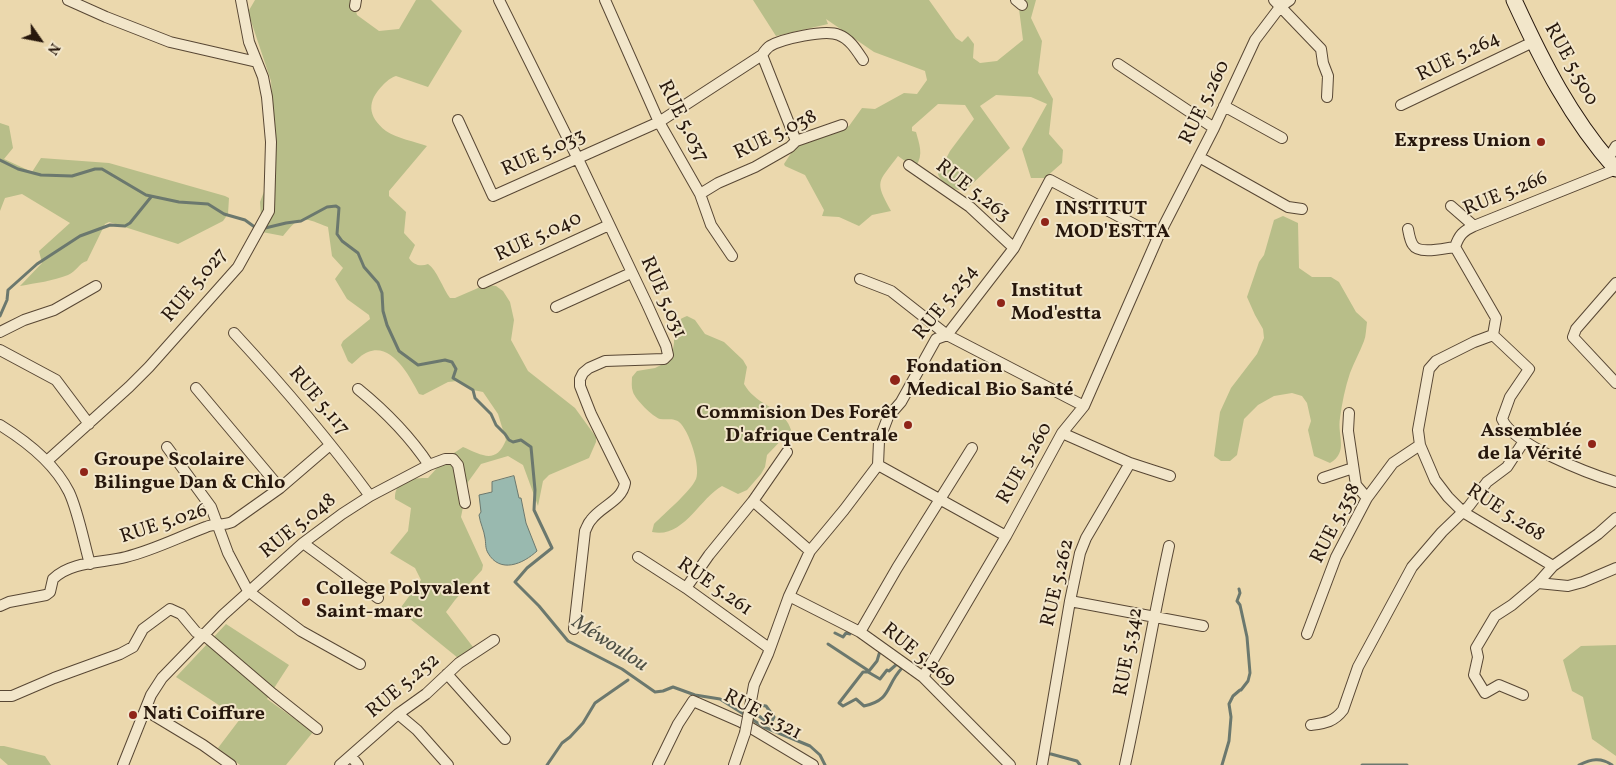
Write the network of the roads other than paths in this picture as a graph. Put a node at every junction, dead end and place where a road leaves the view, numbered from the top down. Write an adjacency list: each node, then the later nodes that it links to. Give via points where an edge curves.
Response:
1 (68, 0): 11 (street, via 170,42)
2 (241, 0): 11 (street, RUE 5.027)
3 (499, 0): 24 (street, RUE 5.031)
4 (605, 0): 17 (street, RUE 5.037)
5 (1290, 0): 7 (street, RUE 5.260)
6 (1514, 0): 8 (main road, RUE 5.500)
7 (1277, 3): 13 (street, via 1321,48 1328,76); 15 (street, RUE 5.260, via 1255,40)
8 (1533, 42): 14 (street, RUE 5.264); 26 (main road, RUE 5.500, via 1560,94)
9 (762, 55): 10 (street, RUE 5.033, via 769,47 829,33 847,39); 17 (street, RUE 5.033); 21 (street)
10 (863, 60)
11 (256, 62): 53 (street, RUE 5.027, via 267,98 271,142 269,211 238,267 149,367)
12 (1118, 64): 19 (street)
13 (1327, 97)
14 (1401, 105)
15 (1224, 106): 19 (street, RUE 5.260); 20 (street)
16 (458, 120): 24 (street, RUE 5.033, via 493,196)
17 (659, 122): 24 (street, RUE 5.033); 27 (street, RUE 5.037)
18 (842, 125): 21 (street, RUE 5.038)
19 (1214, 128): 23 (street, RUE 5.260)
20 (1282, 138)
21 (796, 141): 27 (street, RUE 5.038, via 756,166)
22 (1616, 146): 26 (street)
23 (1199, 158): 29 (street, via 1288,207); 33 (street, RUE 5.260)
24 (578, 159): 30 (street, RUE 5.031)
25 (908, 165): 35 (street, RUE 5.263, via 970,207)
26 (1613, 166): 31 (street, RUE 5.266)
27 (700, 194): 36 (street, RUE 5.037, via 711,225)
28 (1451, 206): 31 (street)
29 (1302, 209)
30 (609, 225): 37 (street, RUE 5.031); 39 (street, RUE 5.040)
31 (1474, 226): 34 (street, RUE 5.266, via 1462,232)
32 (1408, 229): 34 (street, via 1417,249)
33 (1158, 237): 35 (street, RUE 5.254, via 1050,180); 51 (street, RUE 5.260)
34 (1455, 247): 46 (street, RUE 5.266, via 1496,318)
35 (1014, 248): 45 (street, RUE 5.254)
36 (732, 256)
37 (631, 273): 42 (street); 96 (street, RUE 5.031, via 668,355 664,359 605,361 589,368 580,379 591,414 625,483 623,491 591,519 585,531)
38 (860, 279): 45 (street, via 891,291)
39 (484, 283)
40 (1616, 283): 48 (street, via 1576,329 1573,337)
41 (96, 286): 43 (street, via 54,310)
42 (556, 307)
43 (0, 332)
44 (234, 333): 57 (street, RUE 5.117)
45 (947, 335): 51 (street); 65 (street, RUE 5.254, via 936,338 901,402 888,418 879,441)
46 (1494, 336): 56 (street, via 1529,369 1510,397 1502,420); 58 (street, RUE 5.268, via 1436,361 1429,369 1418,430)
47 (0, 350): 53 (street, via 56,380)
48 (1616, 383)
49 (196, 388): 70 (street)
50 (358, 388): 64 (street, via 397,424)
51 (1084, 406): 55 (street, RUE 5.260)
52 (1349, 413): 66 (street)
53 (89, 424): 62 (street, RUE 5.027)
54 (2, 430): 62 (street)
55 (1062, 433): 63 (street); 79 (street, RUE 5.260)
56 (1524, 441): 69 (street, via 1565,463); 76 (street, via 1507,466 1487,482)
57 (330, 445): 70 (street, RUE 5.026); 71 (street, RUE 5.117)
58 (1420, 445): 72 (street, RUE 5.358, via 1393,463); 76 (street, RUE 5.268, via 1435,480)
59 (167, 447): 78 (street, via 211,507)
60 (972, 448): 73 (street)
61 (787, 452): 74 (street)
62 (46, 461): 84 (street, via 69,493)
63 (1130, 463): 67 (street); 92 (street, RUE 5.262, via 1083,544)
64 (429, 465): 71 (street, RUE 5.048); 75 (street, RUE 5.048, via 445,458 453,459 458,465)
65 (878, 465): 73 (street); 82 (street)
66 (1353, 468): 68 (street); 72 (street, via 1356,485)
67 (1170, 476)
68 (1323, 478)
69 (1616, 482)
70 (280, 488): 78 (street, RUE 5.026, via 232,522)
71 (370, 496): 80 (street, RUE 5.048)
72 (1367, 498): 98 (street, RUE 5.358, via 1336,557)
73 (940, 500): 79 (street); 97 (street)
74 (753, 501): 82 (street); 88 (street)
75 (464, 503)
76 (1463, 512): 85 (street, RUE 5.268); 109 (street, via 1407,574 1358,667 1343,710 1332,721)
77 (1616, 519): 85 (street, RUE 5.268)
78 (219, 525): 84 (street, RUE 5.026, via 208,526 144,552); 89 (street, via 228,553)
79 (1006, 536): 104 (street, RUE 5.260)
80 (303, 543): 89 (street, RUE 5.048); 91 (street)
81 (1169, 546): 94 (street, RUE 5.342)
82 (810, 551): 90 (street)
83 (638, 557): 88 (street, RUE 5.261)
84 (90, 564): 93 (street, RUE 5.026, via 58,574 46,595)
85 (1553, 566): 87 (street)
86 (1616, 568): 87 (street, via 1568,586)
87 (1538, 583): 105 (street, via 1495,616 1476,648 1478,657 1474,675 1485,693 1499,685)
88 (686, 588): 101 (street, RUE 5.261)
89 (248, 591): 99 (street, RUE 5.048); 102 (street, via 301,631)
90 (789, 596): 97 (street, RUE 5.269); 101 (street)
91 (378, 598)
92 (1070, 601): 94 (street); 122 (street, RUE 5.262)
93 (0, 606)
94 (1154, 617): 95 (street); 123 (street, RUE 5.342)
95 (1203, 626)
96 (574, 629)
97 (860, 632): 104 (street, RUE 5.269)
98 (1307, 634)
99 (204, 635): 106 (street, via 196,632 181,614 170,609 143,628 133,647 120,654 12,696); 107 (street, RUE 5.048, via 162,678); 110 (street)
100 (494, 640): 103 (street, RUE 5.252, via 466,657)
101 (768, 648): 119 (street, bridge, via 754,685 745,733)
102 (360, 664)
103 (447, 674): 108 (street, RUE 5.252); 111 (street)
104 (922, 677): 121 (street, RUE 5.269)
105 (1523, 695)
106 (0, 696)
107 (145, 710): 113 (street, RUE 5.048); 114 (street)
108 (398, 714): 112 (street, RUE 5.252); 117 (street)
109 (1311, 725)
110 (317, 729)
111 (505, 739)
112 (351, 756): 115 (street, RUE 5.252); 116 (street)
113 (123, 765)
114 (231, 765)
115 (340, 765)
116 (358, 765)
117 (448, 765)
118 (658, 765): 120 (street, RUE 5.321, via 693,701 741,722)
119 (734, 765)
120 (813, 765)
121 (1010, 765)
122 (1042, 765)
123 (1125, 765)

